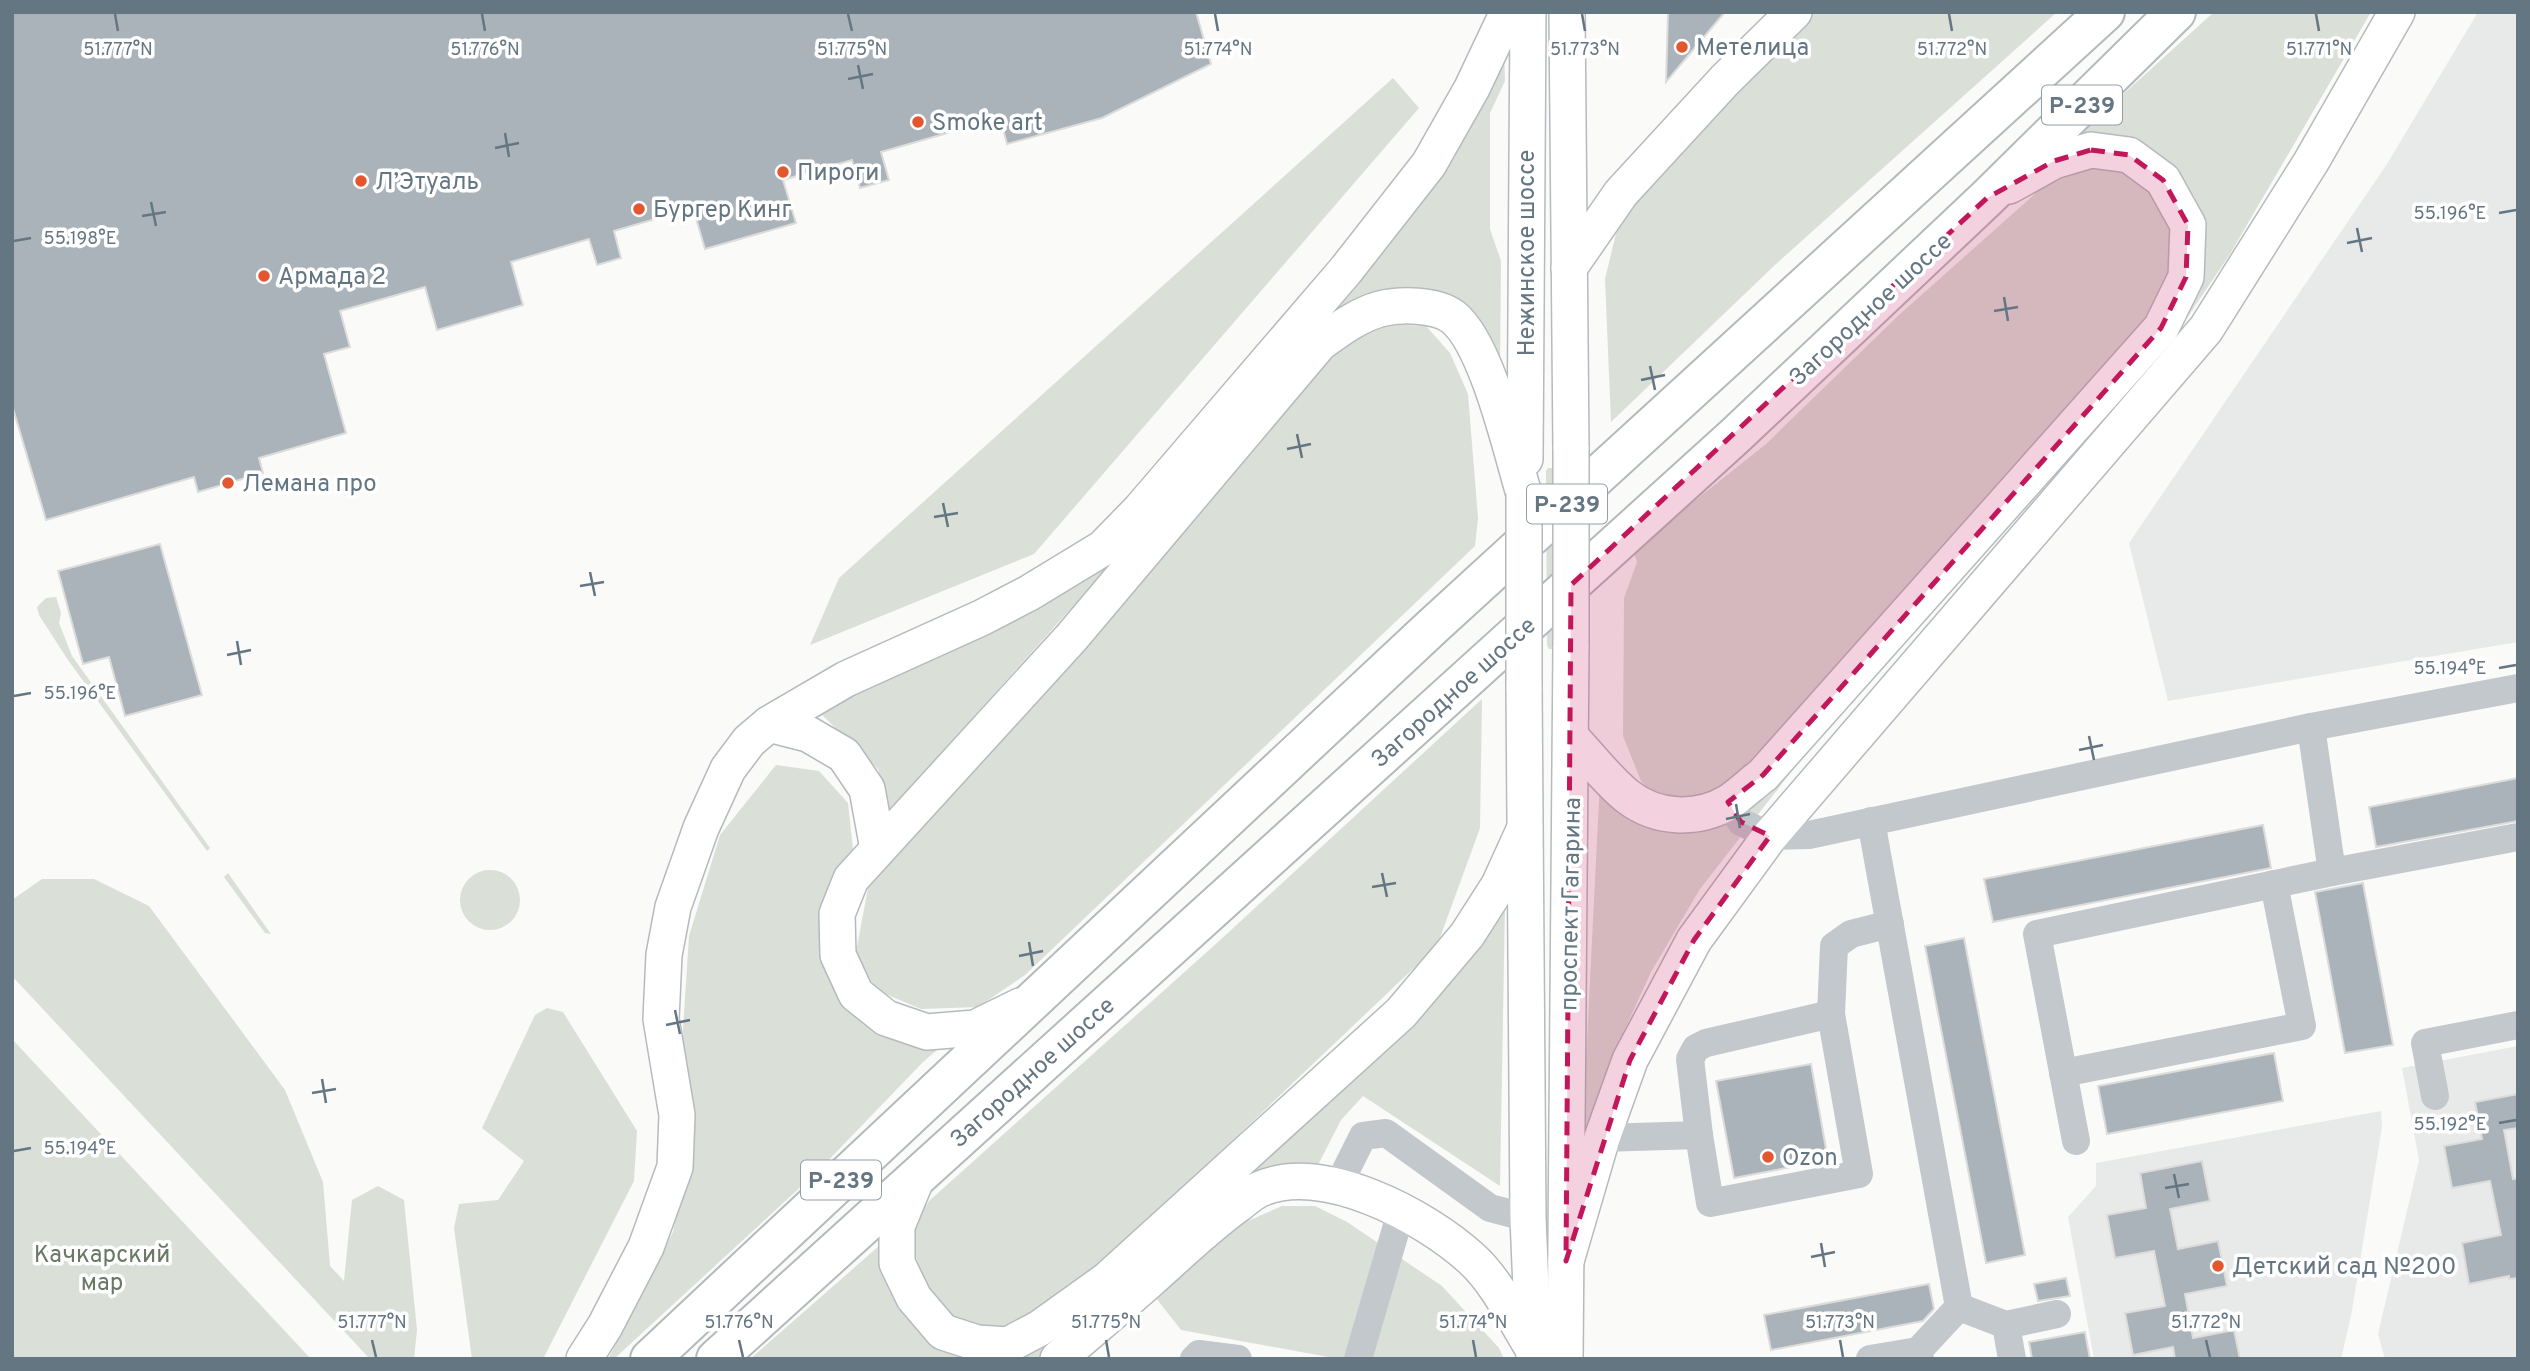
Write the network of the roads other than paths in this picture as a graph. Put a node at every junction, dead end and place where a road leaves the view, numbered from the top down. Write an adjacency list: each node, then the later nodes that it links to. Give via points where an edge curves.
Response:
1 (1508, 12): 13 (main road, via 1429,164 1346,270 1103,548 1017,599 846,680)
2 (1528, 12): 11 (main road, Нежинское шоссе)
3 (1567, 12): 9 (main road, Нежинское шоссе)
4 (1794, 12): 9 (main road, via 1638,173)
5 (2105, 12): 25 (highway, Загородное шоссе / Р-239)
6 (2176, 12): 8 (highway, Загородное шоссе / Р-239)
7 (2397, 12): 19 (main road, via 2311,162 2206,329)
8 (1987, 198): 16 (main road, via 2054,161 2091,150 2129,155 2163,180 2188,225 2186,277 2161,328 1763,775); 33 (highway, Загородное шоссе / Р-239, via 1695,473)
9 (1569, 268): 10 (main road, Нежинское шоссе)
10 (1571, 449): 15 (main road, проспект Гагарина, bridge)
11 (1524, 494): 18 (main road, проспект Гагарина, bridge); 21 (main road, via 1490,380 1471,340 1453,317 1431,308 1380,309 1342,327 1320,343 1071,638)
12 (2518, 688): 14 (street)
13 (769, 724): 21 (main road, via 808,734 844,755 867,789); 43 (main road, via 728,769 673,907 664,955 661,1019 677,1115 675,1167 646,1247)
14 (2311, 727): 17 (street); 22 (street)
15 (1571, 737): 16 (main road, via 1628,797 1655,811 1681,817); 37 (main road, проспект Гагарина)
16 (1728, 802): 19 (street, via 1741,822)
17 (1871, 821): 19 (street, via 1809,835); 24 (street)
18 (1524, 830): 33 (main road, via 1499,885 1467,935 1401,1013 1107,1280 1040,1328 1008,1345 977,1343 943,1332 914,1298 897,1263 897,1226); 36 (main road, проспект Гагарина)
19 (1770, 836): 31 (main road, via 1694,940 1630,1060)
20 (2518, 837): 22 (street)
21 (878, 849): 25 (main road, via 851,879 837,914 838,956 856,994 886,1018 927,1032 975,1028)
22 (2332, 872): 23 (street)
23 (2274, 884): 28 (street, via 2037,933); 28 (street, via 2302,1026)
24 (1890, 924): 26 (street, via 1851,934 1834,946); 38 (street)
25 (1032, 1000): 44 (highway, Загородное шоссе / Р-239)
26 (1831, 1014): 30 (street, via 1696,1048 1690,1059); 30 (street, via 1859,1174 1710,1203)
27 (2518, 1025): 29 (street, via 2425,1043)
28 (2063, 1073): 32 (street)
29 (2435, 1096)
30 (1699, 1135): 31 (street)
31 (1602, 1138): 37 (main road)
32 (2076, 1141)
33 (919, 1173): 45 (highway, Загородное шоссе / Р-239)
34 (1348, 1189): 35 (main road); 36 (street, via 1346,1170 1363,1136 1386,1133 1490,1208); 46 (main road, via 1290,1182 1258,1190 1203,1230)
35 (1401, 1212): 42 (main road, via 1473,1260); 49 (street)
36 (1528, 1219): 42 (main road, проспект Гагарина)
37 (1566, 1261): 42 (main road, проспект Гагарина)
38 (1959, 1307): 40 (street); 41 (street)
39 (2057, 1314): 40 (street)
40 (2006, 1325): 51 (street)
41 (1919, 1355): 50 (street)
42 (1545, 1356)
43 (584, 1359)
44 (650, 1359)
45 (716, 1359)
46 (1058, 1359)
47 (1194, 1359): 48 (street, via 1199,1354)
48 (1238, 1359)
49 (1359, 1359)
50 (1870, 1359)
51 (2012, 1359)

